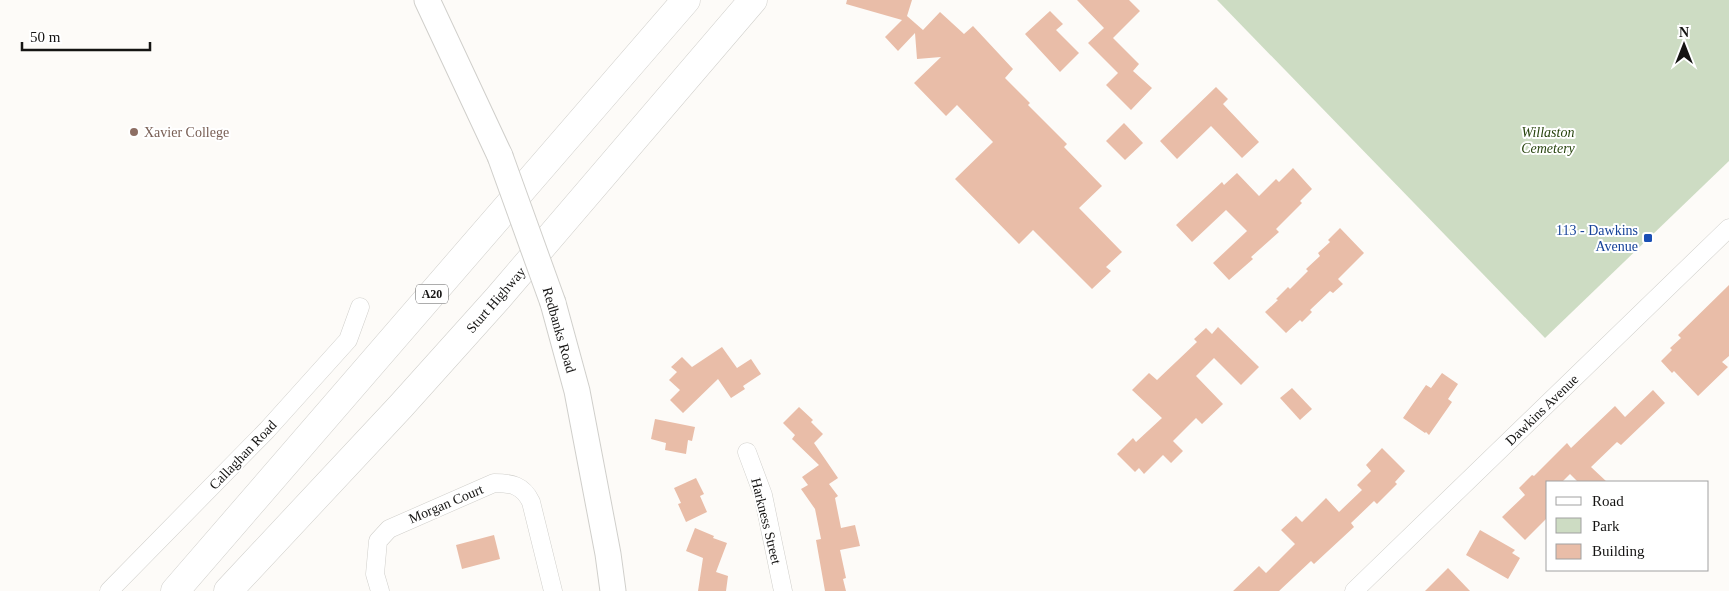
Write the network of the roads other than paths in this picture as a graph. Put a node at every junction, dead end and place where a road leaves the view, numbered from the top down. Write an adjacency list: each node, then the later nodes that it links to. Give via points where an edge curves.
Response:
1 (427, 0): 12 (main road, Redbanks Road, bridge, via 500,156 552,303 577,391)
2 (686, 0): 8 (highway, A20)
3 (753, 0): 9 (highway, Sturt Highway, via 498,298)
4 (1729, 228): 14 (street, Dawkins Avenue)
5 (360, 307): 7 (street, Callaghan Road, via 348,340 267,430)
6 (746, 452): 13 (street, Harkness Street, via 763,495)
7 (109, 591)
8 (175, 591)
9 (228, 591)
10 (380, 591): 11 (street, Morgan Court, via 375,574 378,541 390,529 494,483 516,486 527,493)
11 (554, 591)
12 (612, 591)
13 (783, 591)
14 (1354, 591)

